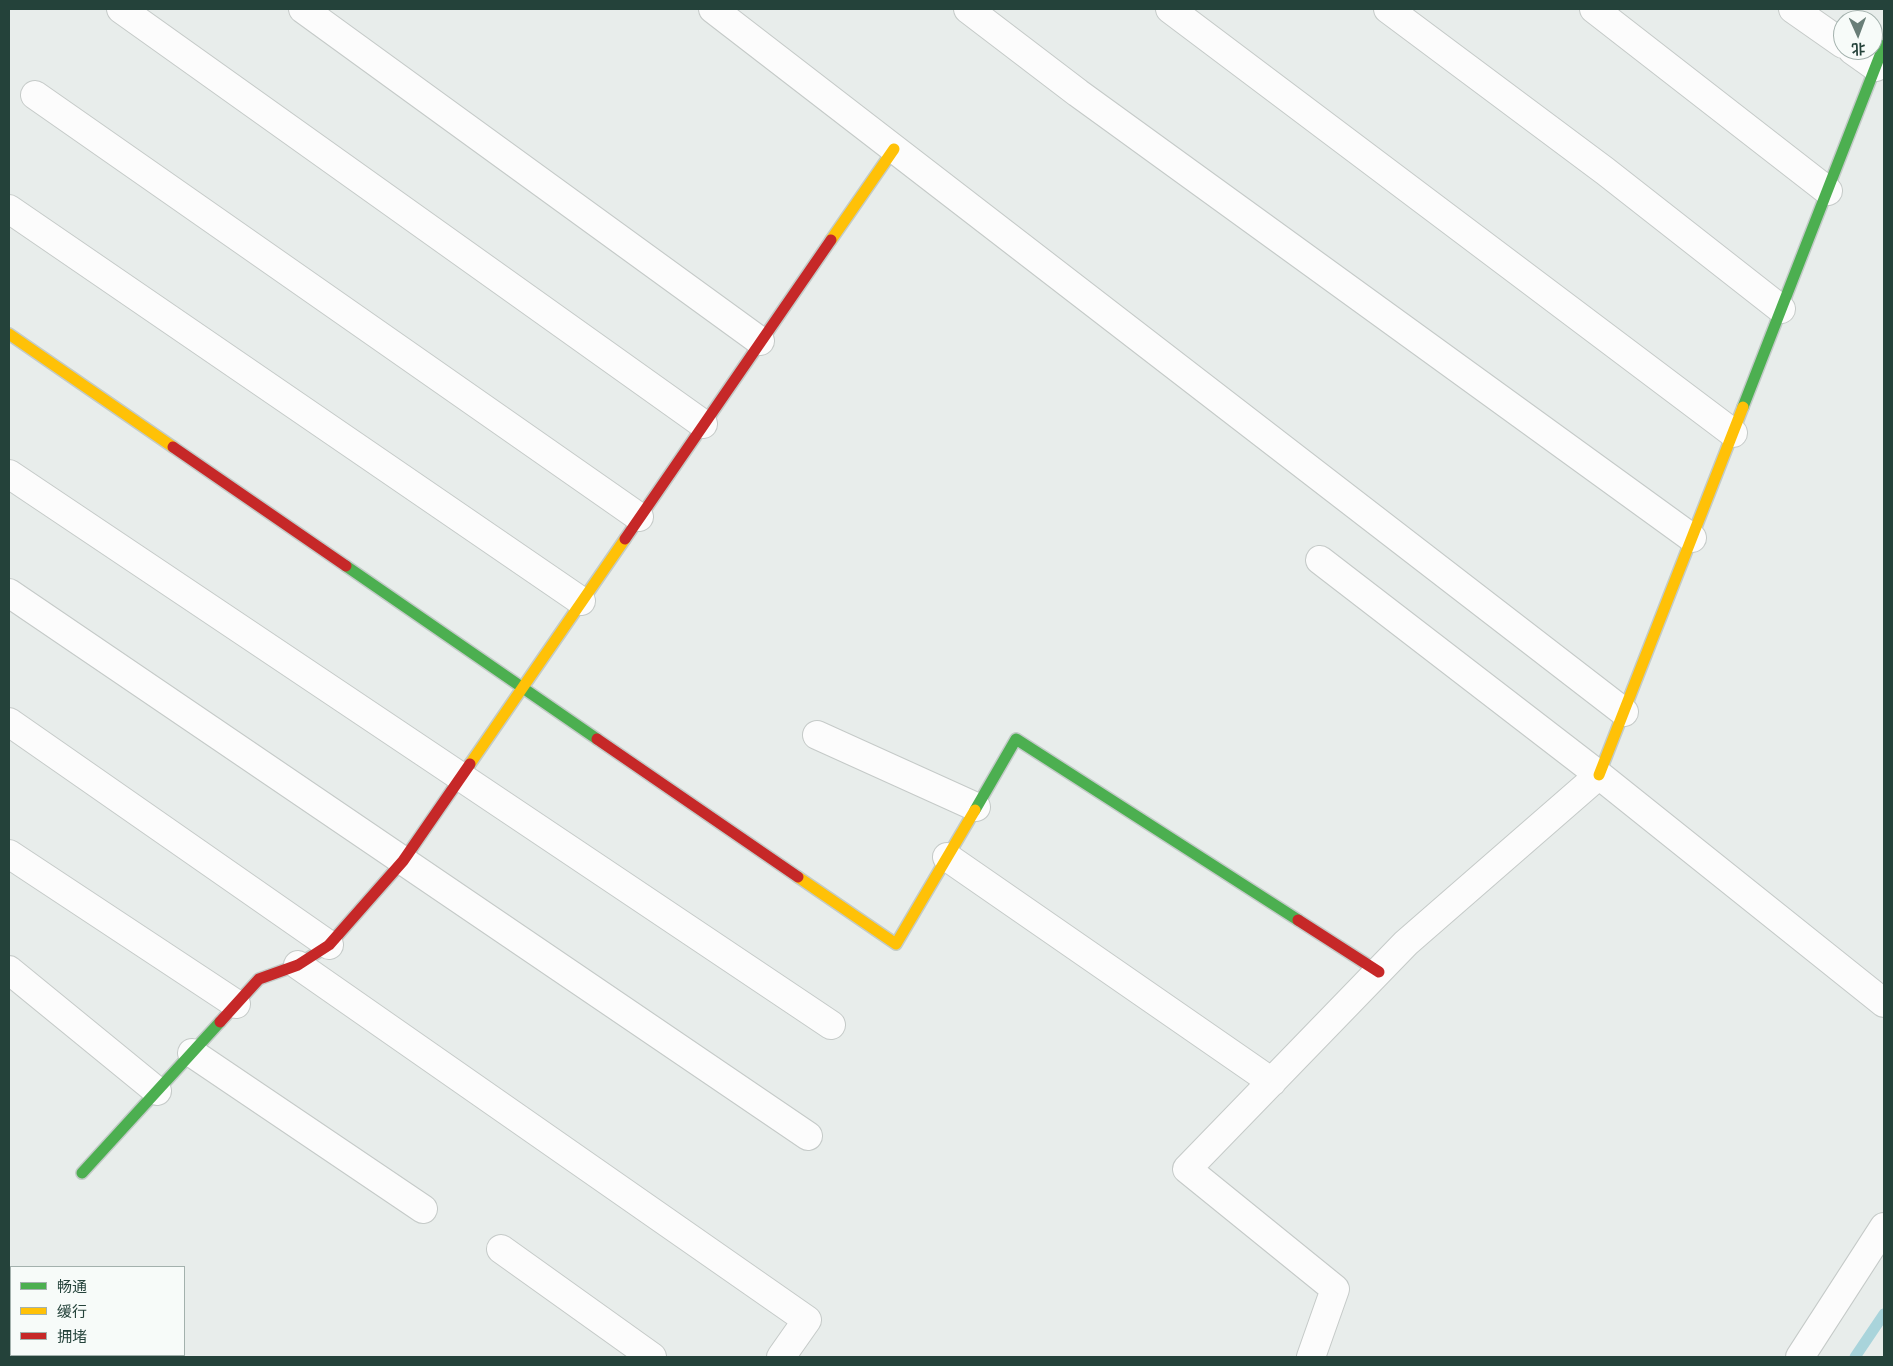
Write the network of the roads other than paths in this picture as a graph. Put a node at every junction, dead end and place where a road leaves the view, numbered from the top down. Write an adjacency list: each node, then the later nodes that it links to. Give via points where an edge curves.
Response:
1 (121, 9): 18 (street)
2 (303, 9): 17 (street)
3 (713, 9): 12 (street)
4 (968, 9): 22 (street, via 1078,94)
5 (1170, 9): 19 (street)
6 (1388, 9): 15 (street, via 1605,171)
7 (1594, 9): 13 (street)
8 (1793, 9): 9 (street)
9 (1833, 37)
10 (1878, 60): 13 (street)
11 (35, 96): 21 (street)
12 (894, 149): 17 (street); 27 (street)
13 (1828, 191): 15 (street)
14 (9, 209): 25 (street)
15 (1781, 309): 19 (street)
16 (9, 334): 26 (street)
17 (760, 340): 18 (street)
18 (703, 424): 21 (street)
19 (1732, 433): 22 (street)
20 (9, 474): 31 (street)
21 (639, 517): 25 (street)
22 (1692, 538): 27 (street)
23 (1320, 560): 30 (street)
24 (9, 593): 35 (street)
25 (581, 601): 26 (street)
26 (522, 687): 31 (street); 34 (street, via 896,944)
27 (1624, 712): 30 (street)
28 (9, 722): 36 (street)
29 (816, 735): 32 (street)
30 (1599, 775): 39 (street, via 1406,943); 40 (street)
31 (460, 776): 35 (street); 42 (street)
32 (976, 807): 34 (street); 39 (street, via 1016,739)
33 (9, 854): 41 (street)
34 (947, 857): 44 (street)
35 (403, 861): 36 (street); 46 (street)
36 (329, 945): 37 (street)
37 (298, 965): 41 (street, via 259,979); 52 (street, via 807,1320)
38 (9, 970): 45 (street)
39 (1378, 972): 44 (street)
40 (1884, 1003)
41 (236, 1004): 43 (street)
42 (831, 1025)
43 (192, 1053): 45 (street); 48 (street)
44 (1272, 1082): 53 (street, via 1187,1169 1335,1289)
45 (157, 1091): 47 (street)
46 (808, 1136)
47 (82, 1173)
48 (423, 1209)
49 (1884, 1227): 54 (street)
50 (501, 1249): 51 (street)
51 (652, 1357)
52 (781, 1357)
53 (1311, 1357)
54 (1800, 1357)

